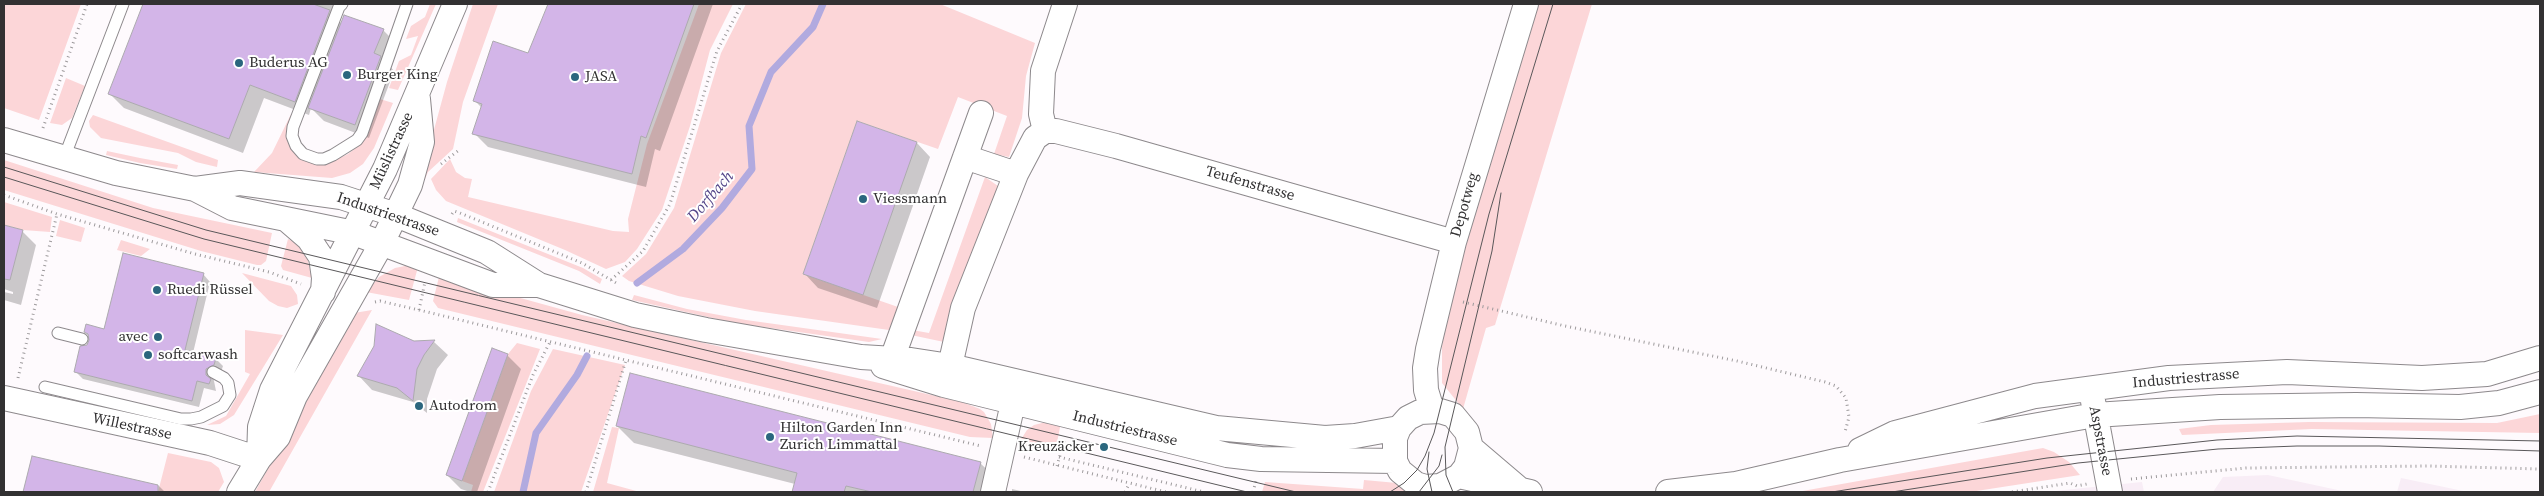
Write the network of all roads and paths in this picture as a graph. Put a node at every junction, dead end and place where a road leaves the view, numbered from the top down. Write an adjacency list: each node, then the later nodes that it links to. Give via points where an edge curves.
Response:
1 (87, 4): 11 (path)
2 (123, 4): 15 (lane)
3 (342, 4): 4 (lane, via 293,127 292,136 303,154 324,160 357,140 362,133)
4 (407, 4)
5 (455, 4): 9 (street, Müslistrasse)
6 (742, 4): 27 (path, via 718,51 670,204 643,251)
7 (1065, 4): 12 (street, via 1043,71)
8 (1526, 4): 25 (street, Depotweg)
9 (418, 96): 19 (street, Müslistrasse); 22 (street, Müslistrasse, via 422,142 410,184)
10 (980, 113): 14 (street)
11 (42, 129)
12 (1043, 132): 16 (street, via 1030,146); 25 (street, Teufenstrasse, via 1056,131 1116,146)
13 (4, 140): 15 (street, Industriestrasse)
14 (965, 157): 16 (street); 39 (street)
15 (64, 158): 17 (street, Industriestrasse)
16 (1016, 174): 41 (street, via 964,308)
17 (195, 190): 19 (street, Industriestrasse, via 240,183 341,197); 23 (street, Industriestrasse, via 232,208)
18 (4, 196): 21 (path)
19 (366, 205): 22 (street, Industriestrasse); 24 (street, Müslistrasse)
20 (454, 211): 27 (path, via 582,263)
21 (57, 214): 30 (path, via 269,272); 45 (path)
22 (396, 216): 26 (street, Müslistrasse); 29 (street, Industriestrasse, via 487,252)
23 (283, 218): 24 (street, Industriestrasse); 30 (street, via 299,229 316,248 323,268)
24 (354, 233): 26 (street, Industriestrasse); 30 (street)
25 (1454, 242): 31 (street, Depotweg)
26 (382, 243): 29 (street, Industriestrasse, via 493,284); 56 (street, via 295,396 278,437)
27 (611, 280): 28 (path); 32 (path)
28 (615, 283)
29 (540, 286): 32 (street, Industriestrasse)
30 (314, 291): 56 (street, via 272,390 260,427)
31 (1441, 297): 48 (street, Depotweg, via 1425,368 1426,390); 57 (path, via 1737,361 1836,386 1846,398 1849,417)
32 (592, 302): 37 (street, Industriestrasse, via 635,314)
33 (367, 304): 36 (path, via 380,301)
34 (58, 333): 35 (lane)
35 (82, 340)
36 (550, 342): 40 (path); 67 (path, via 533,374)
37 (861, 357): 39 (street, Industriestrasse); 47 (street, Industriestrasse, via 906,375)
38 (2540, 358): 44 (street, Industriestrasse, via 2487,374 2422,378 2287,372 2169,378)
39 (892, 359): 41 (street, Industriestrasse)
40 (626, 360): 51 (path); 68 (path)
41 (950, 366): 50 (street, Industriestrasse, via 1216,428 1325,438)
42 (212, 372): 43 (lane, via 224,378 230,395 223,406 192,419)
43 (45, 387)
44 (2091, 389): 49 (street, Aspstrasse); 57 (street, Industriestrasse, via 2035,396 1895,433)
45 (10, 391): 56 (street, Willestrasse, via 210,443)
46 (2540, 392): 49 (street, Industriestrasse, via 2498,403 2460,407 2230,407)
47 (1014, 403): 58 (street, Industriestrasse, via 1227,455 1261,459); 69 (street)
48 (1432, 410): 50 (street, Industriestrasse, via 1414,415); 52 (street, via 1453,415 1467,432)
49 (2095, 415): 57 (street, Industriestrasse); 75 (street, Aspstrasse)
50 (1399, 428): 58 (street, via 1395,438)
51 (989, 448)
52 (1471, 448): 61 (street, via 1466,467); 65 (street)
53 (1015, 455): 63 (path)
54 (1059, 458): 59 (path)
55 (1082, 458): 59 (path)
56 (259, 459): 66 (street)
57 (1840, 460): 73 (street, Industriestrasse, via 1736,484)
58 (1395, 461): 61 (street, via 1408,479 1425,487 1440,486)
59 (1080, 463): 72 (path)
60 (2540, 469): 62 (path, via 2428,466 2246,468)
61 (1458, 476): 65 (street)
62 (2137, 478)
63 (1129, 484): 70 (path); 71 (path)
64 (2085, 484): 74 (path, via 2077,486 2070,483)
65 (1526, 491)
66 (239, 492)
67 (488, 492)
68 (586, 492)
69 (993, 492)
70 (1125, 492)
71 (1166, 492)
72 (1204, 492)
73 (1668, 492)
74 (2012, 492)
75 (2110, 492)

